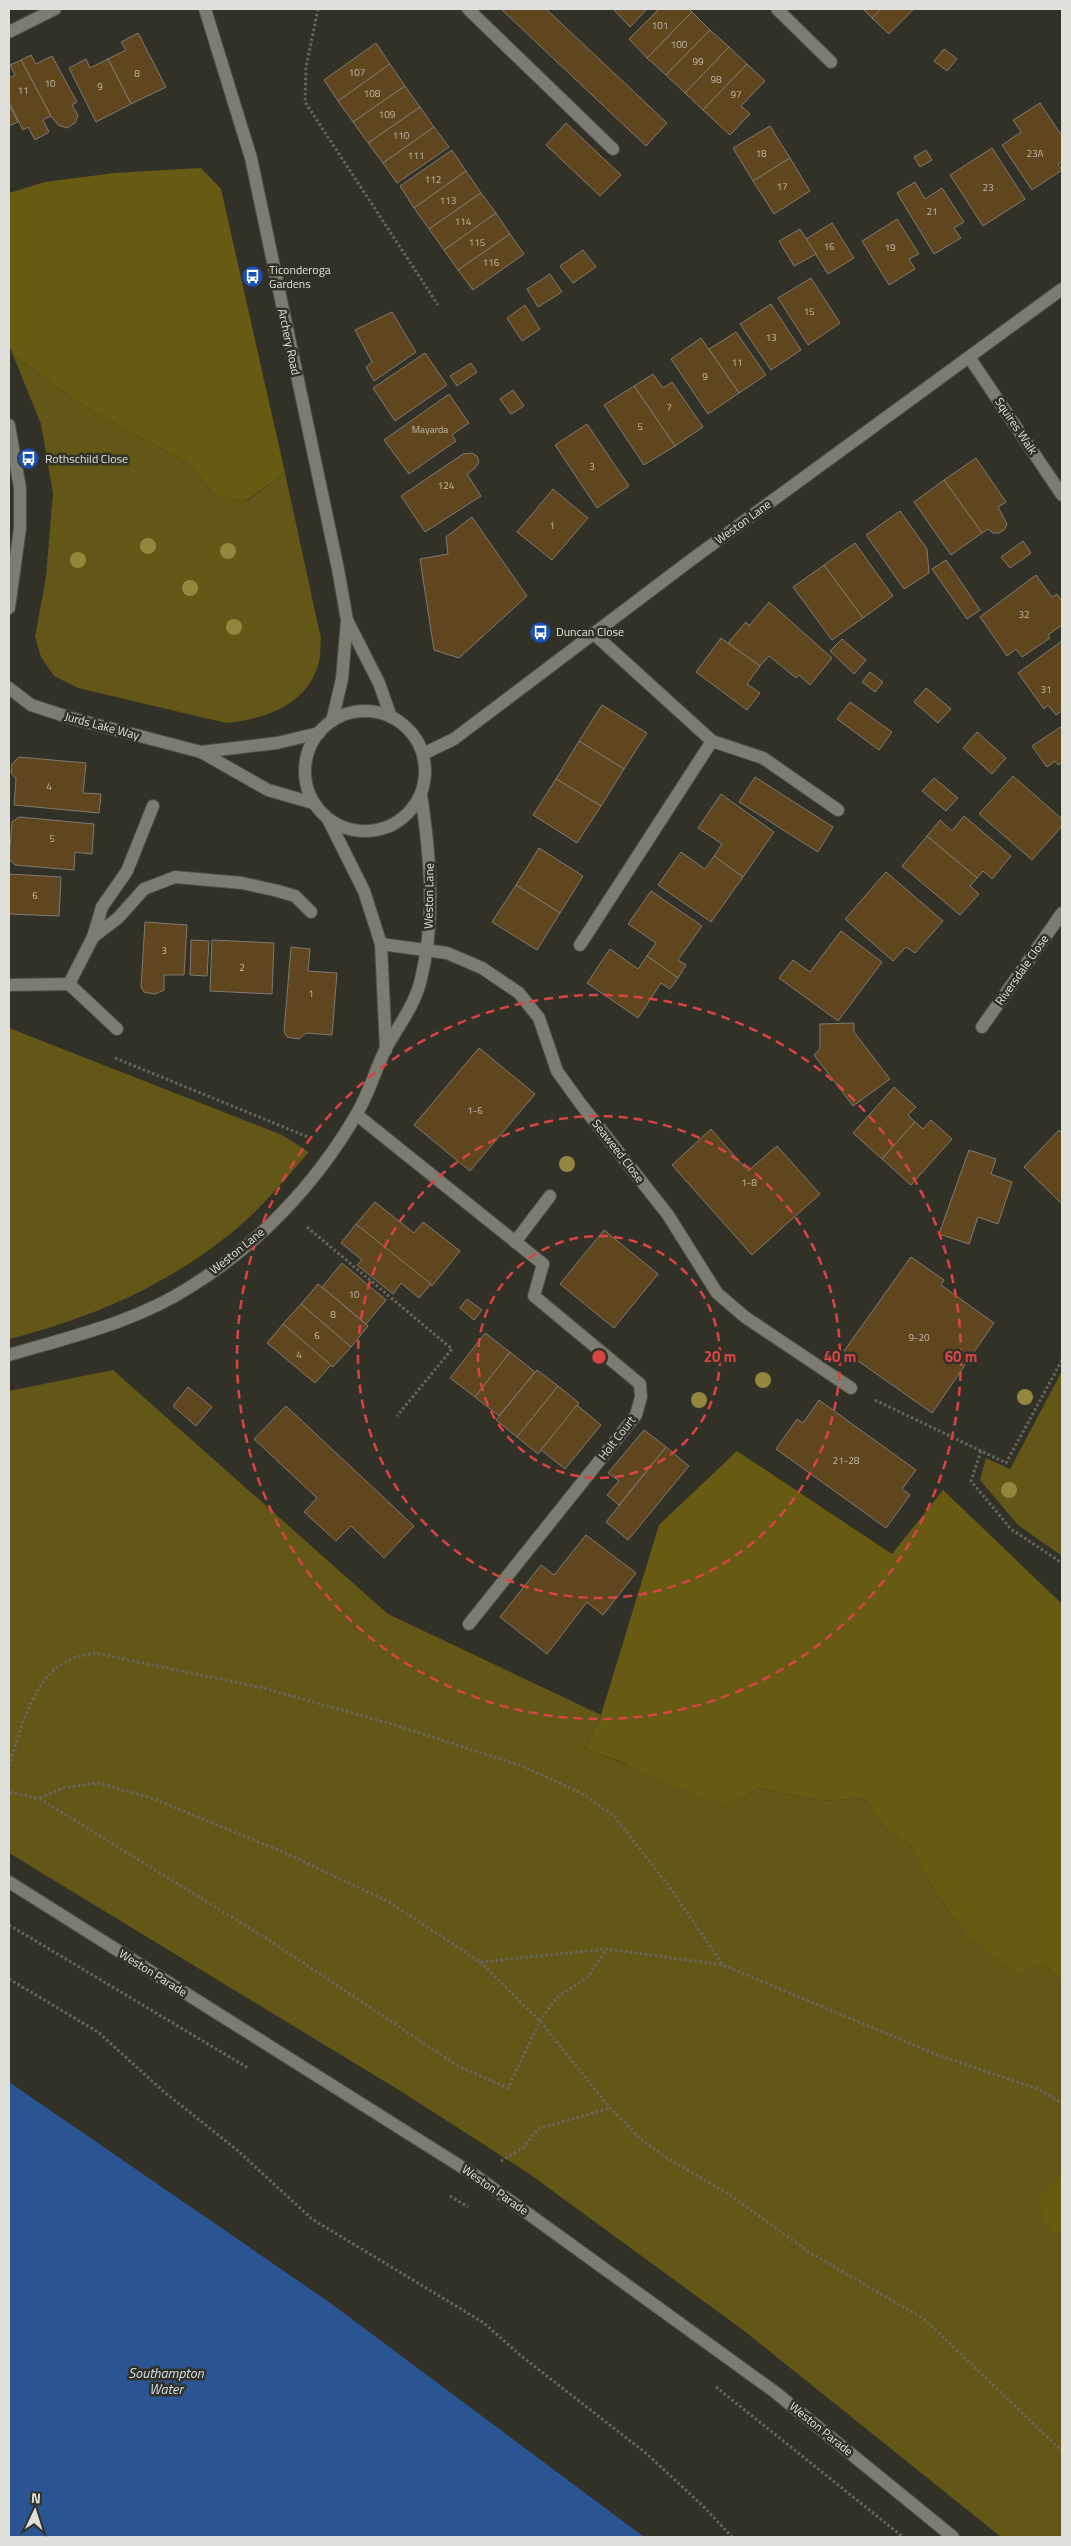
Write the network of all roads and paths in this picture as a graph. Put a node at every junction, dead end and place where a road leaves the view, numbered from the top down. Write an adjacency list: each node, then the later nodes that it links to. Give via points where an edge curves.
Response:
1 (55, 9): 6 (street)
2 (205, 9): 15 (street, Archery Road, via 251,158)
3 (318, 9): 10 (path, via 306,67 305,102)
4 (468, 9): 8 (street)
5 (777, 9): 7 (street)
6 (9, 32)
7 (831, 62)
8 (613, 149)
9 (1062, 289): 11 (street, Weston Lane)
10 (438, 305)
11 (969, 357): 13 (street, Squires Walk); 16 (street, Weston Lane)
12 (9, 425): 14 (street, via 20,488 20,528)
13 (1062, 495)
14 (9, 608)
15 (347, 620): 18 (street, Archery Road, via 379,683); 19 (street, Archery Road, via 342,679)
16 (593, 633): 21 (street); 23 (street, Weston Lane, via 454,739)
17 (9, 688): 22 (street, Jurds Lake Way, via 31,705)
18 (391, 717): 19 (street, via 363,711); 23 (street, via 411,733)
19 (332, 721): 20 (street)
20 (319, 732): 22 (street, Jurds Lake Way, via 277,743); 25 (street, via 312,742 305,765 306,785)
21 (712, 741): 27 (street, via 763,758); 33 (street)
22 (201, 752): 25 (street, Jurds Lake Way, via 268,790)
23 (423, 754): 24 (street, via 425,768)
24 (421, 794): 28 (street, via 412,810 401,820 381,830 363,832 344,828); 34 (street, Weston Lane, via 429,852)
25 (314, 803): 28 (street)
26 (153, 806): 31 (street, via 140,844 102,906)
27 (838, 810)
28 (328, 819): 32 (street, Weston Lane, via 364,891)
29 (311, 912): 31 (street, via 296,896 278,890 175,877 144,889 118,918)
30 (1062, 913): 37 (street, Riversdale Close)
31 (93, 937): 35 (street)
32 (381, 944): 34 (street, Seaweed Close); 39 (street, Weston Lane)
33 (580, 945)
34 (427, 949): 39 (street, Weston Lane, via 415,1001); 47 (street, Seaweed Close, via 447,953 482,968 519,993 538,1018 557,1071 668,1215 717,1293 745,1317)
35 (69, 984): 36 (street); 38 (street)
36 (9, 985)
37 (982, 1027)
38 (117, 1029): 41 (path, via 113,1057)
39 (386, 1050): 40 (street, Weston Lane)
40 (357, 1115): 41 (street, Weston Lane); 44 (street, Holt Court)
41 (335, 1148): 43 (street, Weston Lane)
42 (550, 1196): 44 (street)
43 (285, 1209): 45 (street, Weston Lane, via 248,1245 182,1292 139,1313); 48 (path, via 452,1349)
44 (515, 1242): 51 (street, Holt Court, via 543,1264 534,1296 640,1384 642,1397 636,1415)
45 (9, 1355)
46 (1062, 1360): 49 (path, via 1006,1463)
47 (851, 1388): 49 (path)
48 (397, 1416)
49 (981, 1451): 50 (path, via 971,1481 1011,1529)
50 (1062, 1563)
51 (469, 1624)
52 (9, 1766): 60 (path, via 42,1680 69,1660 95,1653 272,1690 396,1725 522,1766 581,1793 614,1816 670,1888)
53 (9, 1788): 54 (path)
54 (9, 1793): 55 (path)
55 (40, 1799): 59 (path, via 63,1788 98,1783 154,1799 283,1852 389,1902); 62 (path, via 272,1942 458,2066 508,2088)
56 (9, 1882): 66 (street, Weston Parade)
57 (9, 1924): 63 (path)
58 (607, 1949): 59 (path); 60 (path); 62 (path, via 588,1977 556,1998)
59 (480, 1962): 62 (path)
60 (723, 1965): 64 (path, via 935,2054 1038,2089)
61 (9, 1979): 70 (path, via 98,2032 163,2091 237,2150 312,2219 484,2323 647,2454)
62 (540, 2021): 65 (path)
63 (255, 2072)
64 (1062, 2103)
65 (610, 2108): 66 (path, via 538,2129 523,2148); 69 (path, via 642,2140 667,2158 727,2193 809,2252 924,2320)
66 (476, 2176): 67 (path, via 448,2194); 72 (street, Weston Parade, via 775,2392)
67 (473, 2211)
68 (713, 2384): 71 (path)
69 (1062, 2452)
70 (732, 2537)
71 (904, 2537)
72 (953, 2537)

